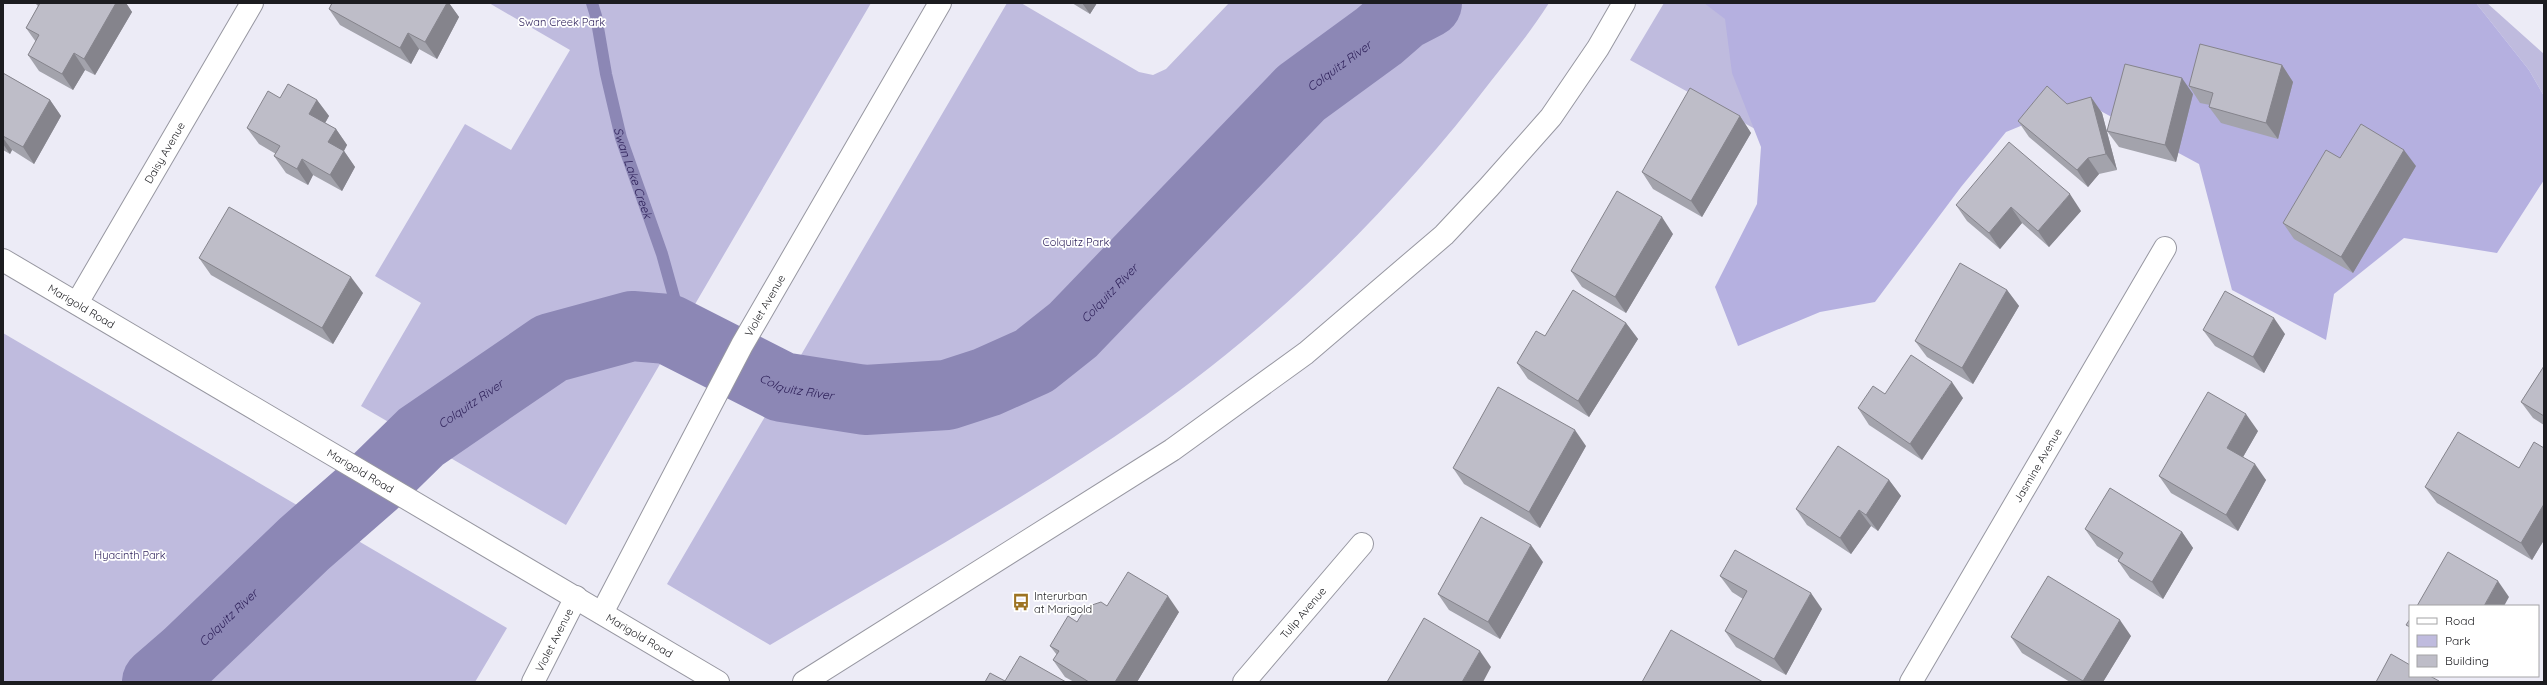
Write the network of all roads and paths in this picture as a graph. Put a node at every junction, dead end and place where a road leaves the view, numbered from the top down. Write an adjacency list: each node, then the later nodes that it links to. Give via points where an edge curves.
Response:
1 (252, 3): 6 (street, Daisy Avenue)
2 (940, 3): 9 (street, Violet Avenue, via 742,345)
3 (1624, 3): 12 (street, via 1551,117 1489,187 1444,235 1306,353 1172,450)
4 (2165, 248): 14 (street, Jasmine Avenue)
5 (3, 260): 6 (street, Marigold Road)
6 (77, 303): 8 (street, Marigold Road)
7 (1362, 544): 13 (street, Tulip Avenue)
8 (576, 597): 9 (street, Marigold Road); 10 (street, Violet Avenue)
9 (602, 613): 11 (street, Marigold Road)
10 (533, 682)
11 (718, 682)
12 (804, 682)
13 (1244, 682)
14 (1912, 682)

